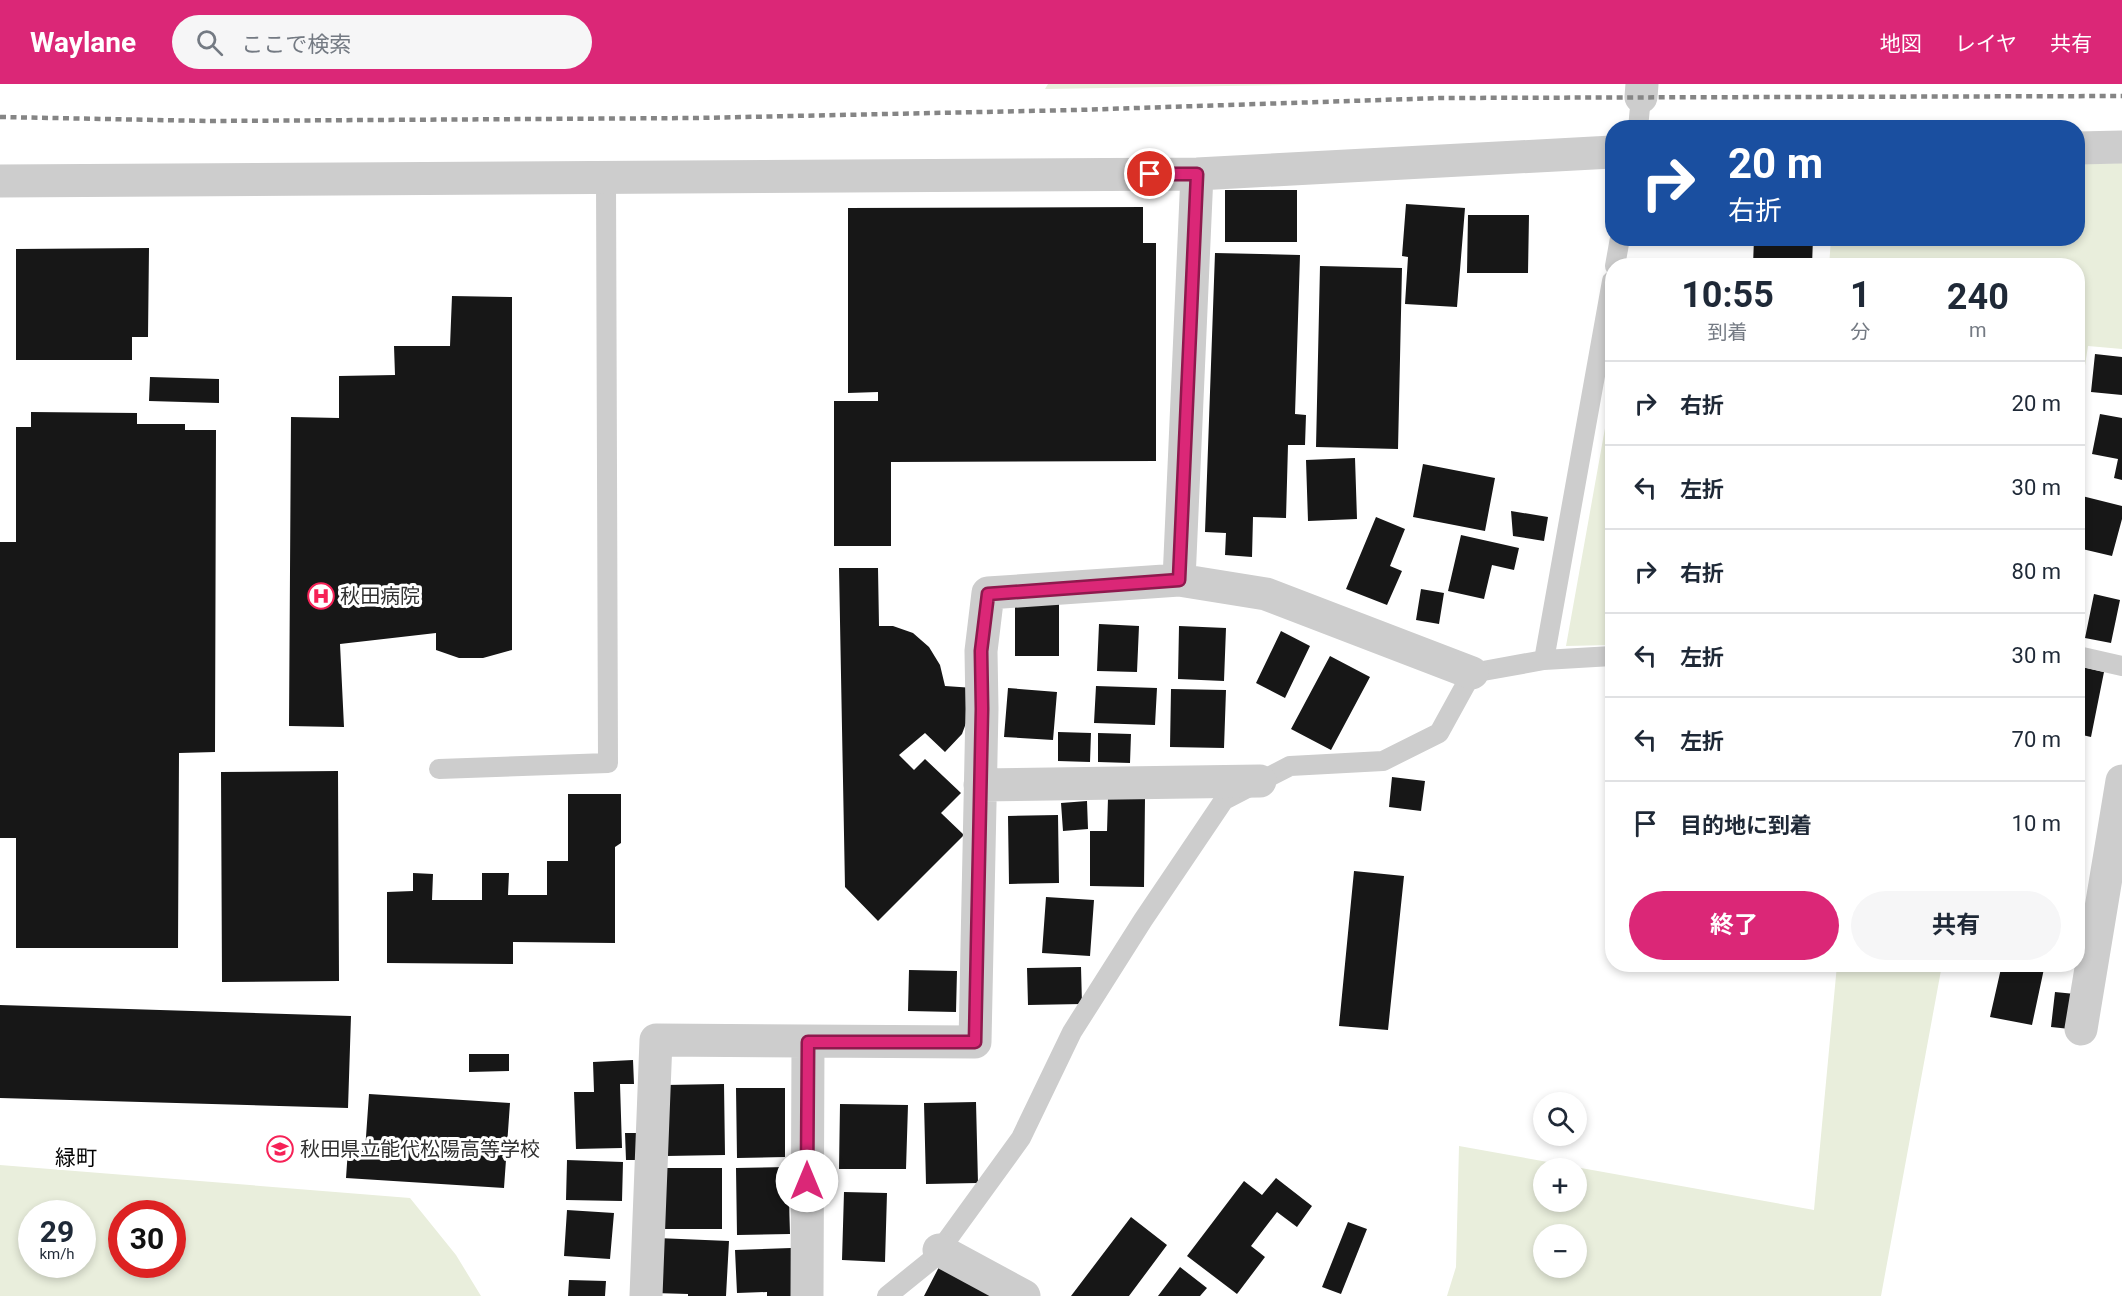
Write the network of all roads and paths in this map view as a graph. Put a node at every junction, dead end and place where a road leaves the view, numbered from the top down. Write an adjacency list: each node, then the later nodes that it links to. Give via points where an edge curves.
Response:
1 (2122, 147): 2 (street)
2 (2085, 148)
3 (1605, 152): 4 (street)
4 (1197, 174): 5 (street); 8 (street)
5 (606, 178): 6 (street); 14 (lane, via 608,763)
6 (0, 182)
7 (1605, 320): 11 (lane)
8 (1179, 580): 13 (street, via 1266,594); 17 (street, via 988,594 981,651)
9 (1605, 656): 11 (lane)
10 (2085, 658): 12 (lane)
11 (1544, 660): 13 (lane)
12 (2122, 666)
13 (1472, 673): 15 (lane, via 1440,733 1383,761 1290,766)
14 (439, 769)
15 (1260, 781): 17 (street); 20 (lane, via 1224,800 1072,1032 1021,1138)
16 (2122, 781): 18 (street)
17 (980, 785): 19 (street, via 975,1042)
18 (2081, 1029)
19 (808, 1042): 21 (street, via 656,1040); 22 (street)
20 (939, 1250): 23 (lane); 24 (street)
21 (646, 1296)
22 (807, 1296)
23 (887, 1296)
24 (1024, 1296)

